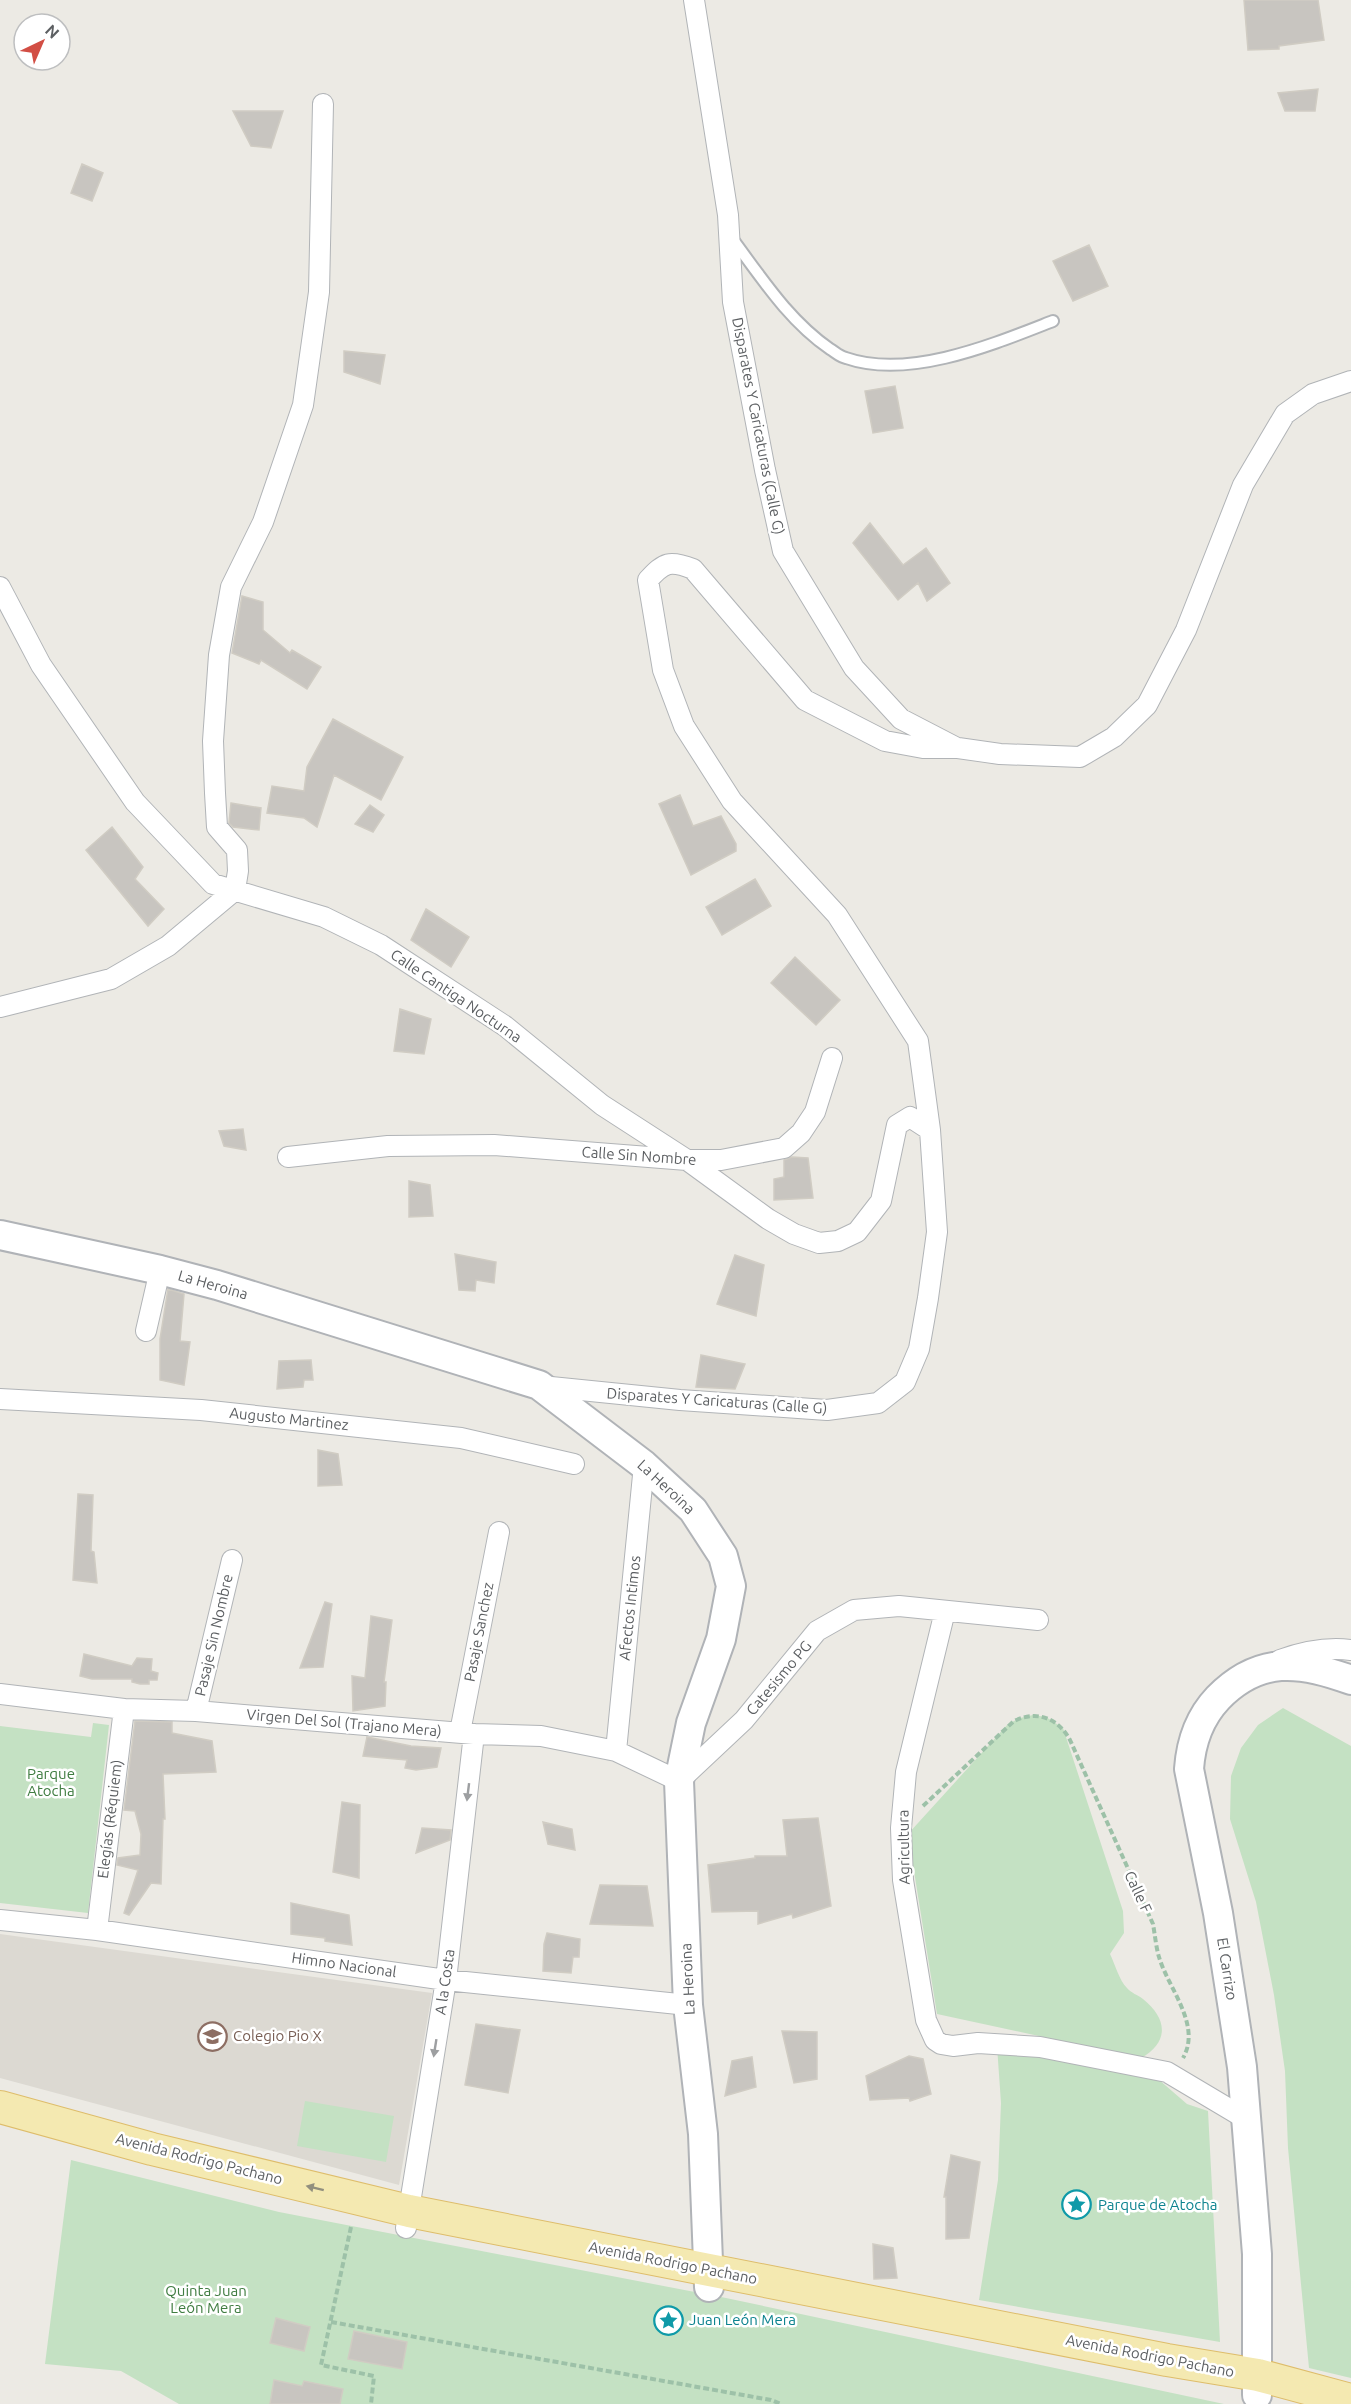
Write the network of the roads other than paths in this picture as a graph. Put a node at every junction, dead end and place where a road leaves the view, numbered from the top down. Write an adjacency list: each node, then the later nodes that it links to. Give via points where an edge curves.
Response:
1 (694, 0): 3 (street, Disparates Y Caricaturas (Calle G))
2 (323, 104): 8 (street, via 319,292 303,405 263,522 231,587 219,655 213,741 217,827 237,850)
3 (729, 234): 4 (lane, via 790,315 845,358 883,364 955,356); 7 (street, Disparates Y Caricaturas (Calle G), via 733,302 783,550 854,668 901,719)
4 (1053, 321)
5 (1351, 381): 7 (street, via 1313,394 1285,414 1243,485 1186,630 1147,705 1114,737 1080,756 1000,754)
6 (0, 587): 8 (street, Calle Cantiga Nocturna, via 41,665 135,802 213,884)
7 (958, 748): 11 (street, Disparates Y Caricaturas (Calle G), via 922,748 885,741 805,700 693,569 675,562 660,567 648,580 663,670 684,726 732,801 837,915 918,1041)
8 (235, 890): 9 (street, via 168,946 111,979); 13 (street, Calle Cantiga Nocturna, via 324,917 381,945 505,1026 602,1105)
9 (0, 1007)
10 (832, 1058): 13 (street, Calle Sin Nombre, via 815,1112 801,1133 784,1148 721,1160)
11 (930, 1130): 13 (street, Calle Cantiga Nocturna, via 910,1117 897,1125 881,1201 857,1232 819,1244 768,1219); 17 (street, Disparates Y Caricaturas (Calle G), via 937,1232 919,1349 904,1382 878,1403 827,1410)
12 (288, 1157): 13 (street, Calle Sin Nombre, via 388,1146 494,1145)
13 (687, 1160)
14 (0, 1235): 15 (street, La Heroina)
15 (160, 1270): 16 (street); 17 (street, La Heroina)
16 (146, 1331)
17 (538, 1385): 20 (street, La Heroina)
18 (0, 1399): 19 (street, Augusto Martinez, via 201,1410 461,1438)
19 (574, 1464)
20 (644, 1465): 32 (street, Afectos Intimos); 33 (street, La Heroina, via 693,1510 723,1556 731,1586 721,1639 692,1723)
21 (499, 1532): 31 (street, Pasaje Sanchez)
22 (232, 1560): 30 (street, Pasaje Sin Nombre)
23 (945, 1611): 24 (street, Catesismo PG); 33 (street, Catesismo PG, via 899,1606 855,1610 817,1631 744,1720); 39 (street, Agricultura, via 906,1772 901,1828 903,1880 926,2020 935,2040 953,2046 978,2043 1040,2047 1167,2072)
24 (1038, 1620)
25 (1351, 1650): 26 (street, via 1296,1654)
26 (1258, 1669): 27 (street, El Carrizo, via 1312,1667); 39 (street, El Carrizo, via 1229,1687 1200,1721 1190,1747 1189,1769 1218,1913 1242,2067)
27 (1351, 1680)
28 (0, 1694): 29 (street, Virgen Del Sol (Trajano Mera))
29 (124, 1708): 30 (street, Virgen Del Sol (Trajano Mera)); 35 (street, Elegías (Réquiem))
30 (196, 1711): 31 (street, Virgen Del Sol (Trajano Mera))
31 (467, 1733): 32 (street, Virgen Del Sol (Trajano Mera), via 541,1737); 36 (street, A la Costa, one-way to 36)
32 (616, 1751): 33 (street, Virgen Del Sol (Trajano Mera))
33 (680, 1781): 37 (street, La Heroina)
34 (0, 1920): 35 (street, Himno Nacional)
35 (97, 1930): 36 (street, Himno Nacional)
36 (446, 1980): 37 (street, Himno Nacional); 41 (street, A la Costa, one-way to 41)
37 (688, 2005): 42 (street, La Heroina, via 703,2134)
38 (0, 2107): 41 (main road, Avenida Rodrigo Pachano, one-way to 38)
39 (1246, 2119): 43 (street, El Carrizo, via 1257,2254)
40 (0, 2125): 41 (main road, Avenida Rodrigo Pachano, via 279,2201)
41 (408, 2220): 42 (main road, Avenida Rodrigo Pachano)
42 (710, 2278): 43 (main road, Avenida Rodrigo Pachano, via 1167,2360)
43 (1258, 2385): 44 (main road, Avenida Rodrigo Pachano); 45 (main road, Avenida Rodrigo Pachano)
44 (1351, 2400)
45 (1296, 2404)

